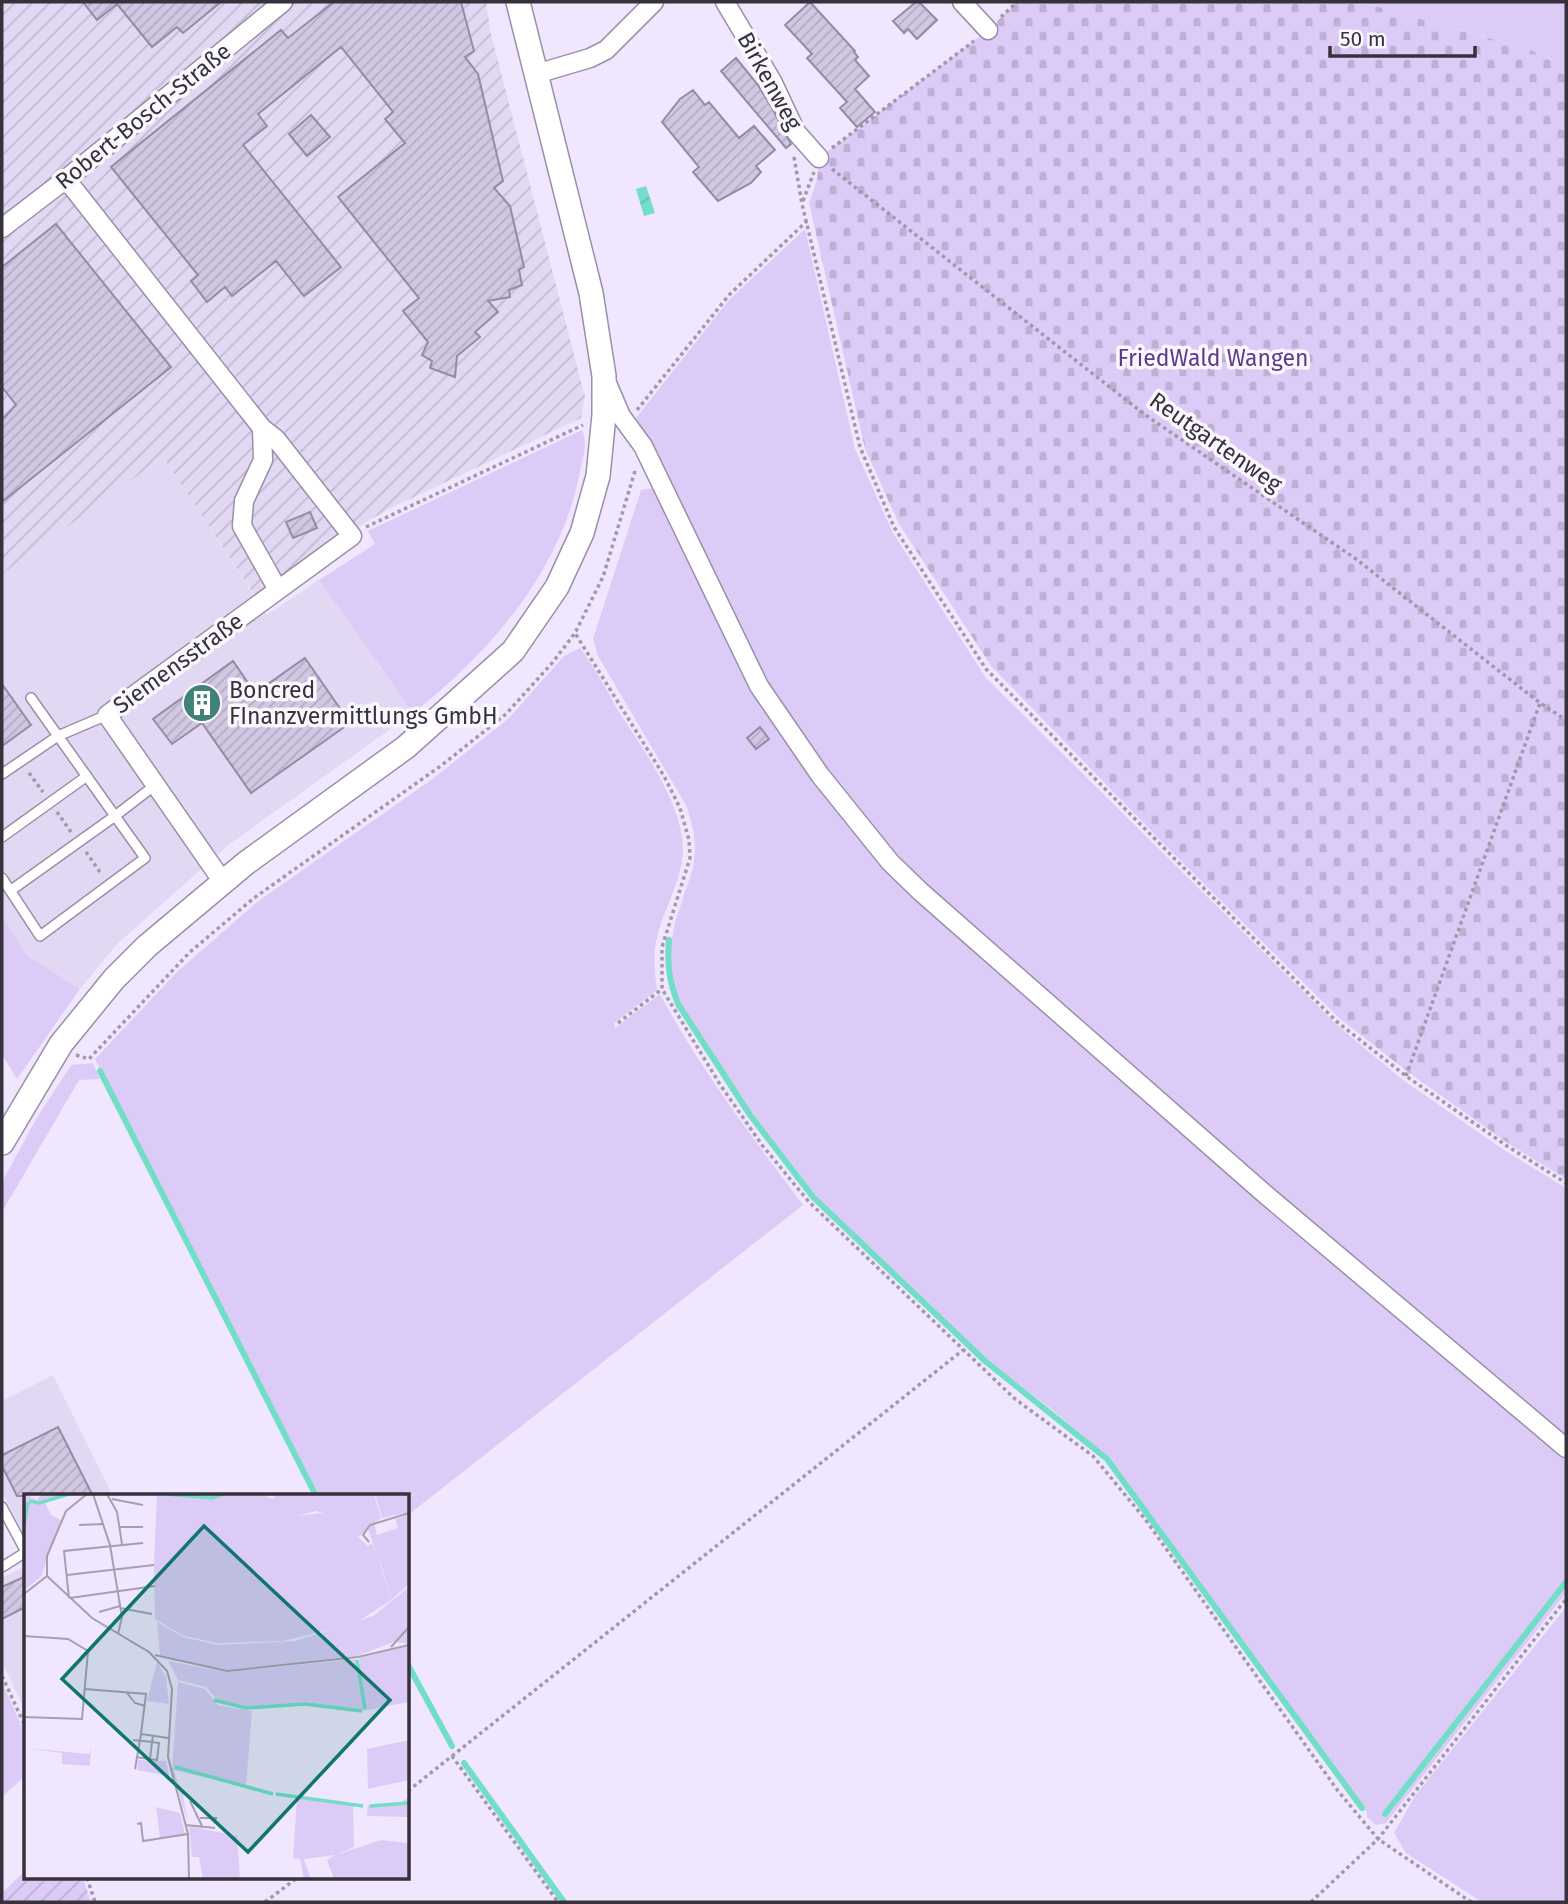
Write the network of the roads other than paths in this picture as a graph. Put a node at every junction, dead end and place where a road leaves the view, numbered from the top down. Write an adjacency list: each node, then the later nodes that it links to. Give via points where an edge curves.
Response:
1 (283, 2): 9 (street, Robert-Bosch-Straße)
2 (518, 2): 7 (street)
3 (654, 2): 7 (street, via 606,50)
4 (726, 2): 8 (street, Birkenweg, via 796,132)
5 (962, 2): 6 (street)
6 (988, 30)
7 (536, 74): 11 (street, via 591,293)
8 (819, 158)
9 (66, 179): 10 (street, Robert-Bosch-Straße); 12 (street)
10 (2, 228)
11 (604, 376): 23 (street, via 598,476 582,533 557,587 513,651 406,747); 26 (street, via 621,416 643,446 759,686 820,775 890,862 1266,1195)
12 (262, 428): 13 (street, via 263,460 244,501 242,526); 13 (street, Siemensstraße, via 352,536)
13 (278, 590): 15 (street, Siemensstraße)
14 (31, 698): 16 (lane)
15 (107, 715): 16 (lane); 19 (street, Siemensstraße)
16 (58, 736): 17 (lane); 18 (lane)
17 (2, 774)
18 (87, 776): 20 (lane); 21 (lane)
19 (154, 786): 20 (lane); 23 (street, Siemensstraße)
20 (115, 816): 24 (lane); 24 (lane, via 145,858 40,936)
21 (2, 837)
22 (2, 878): 24 (lane)
23 (223, 882): 25 (street, via 114,979 61,1044)
24 (10, 891)
25 (2, 1143)
26 (1566, 1448)
27 (2, 1507): 28 (lane)
28 (24, 1548)
29 (24, 1553): 30 (lane)
30 (2, 1567)

